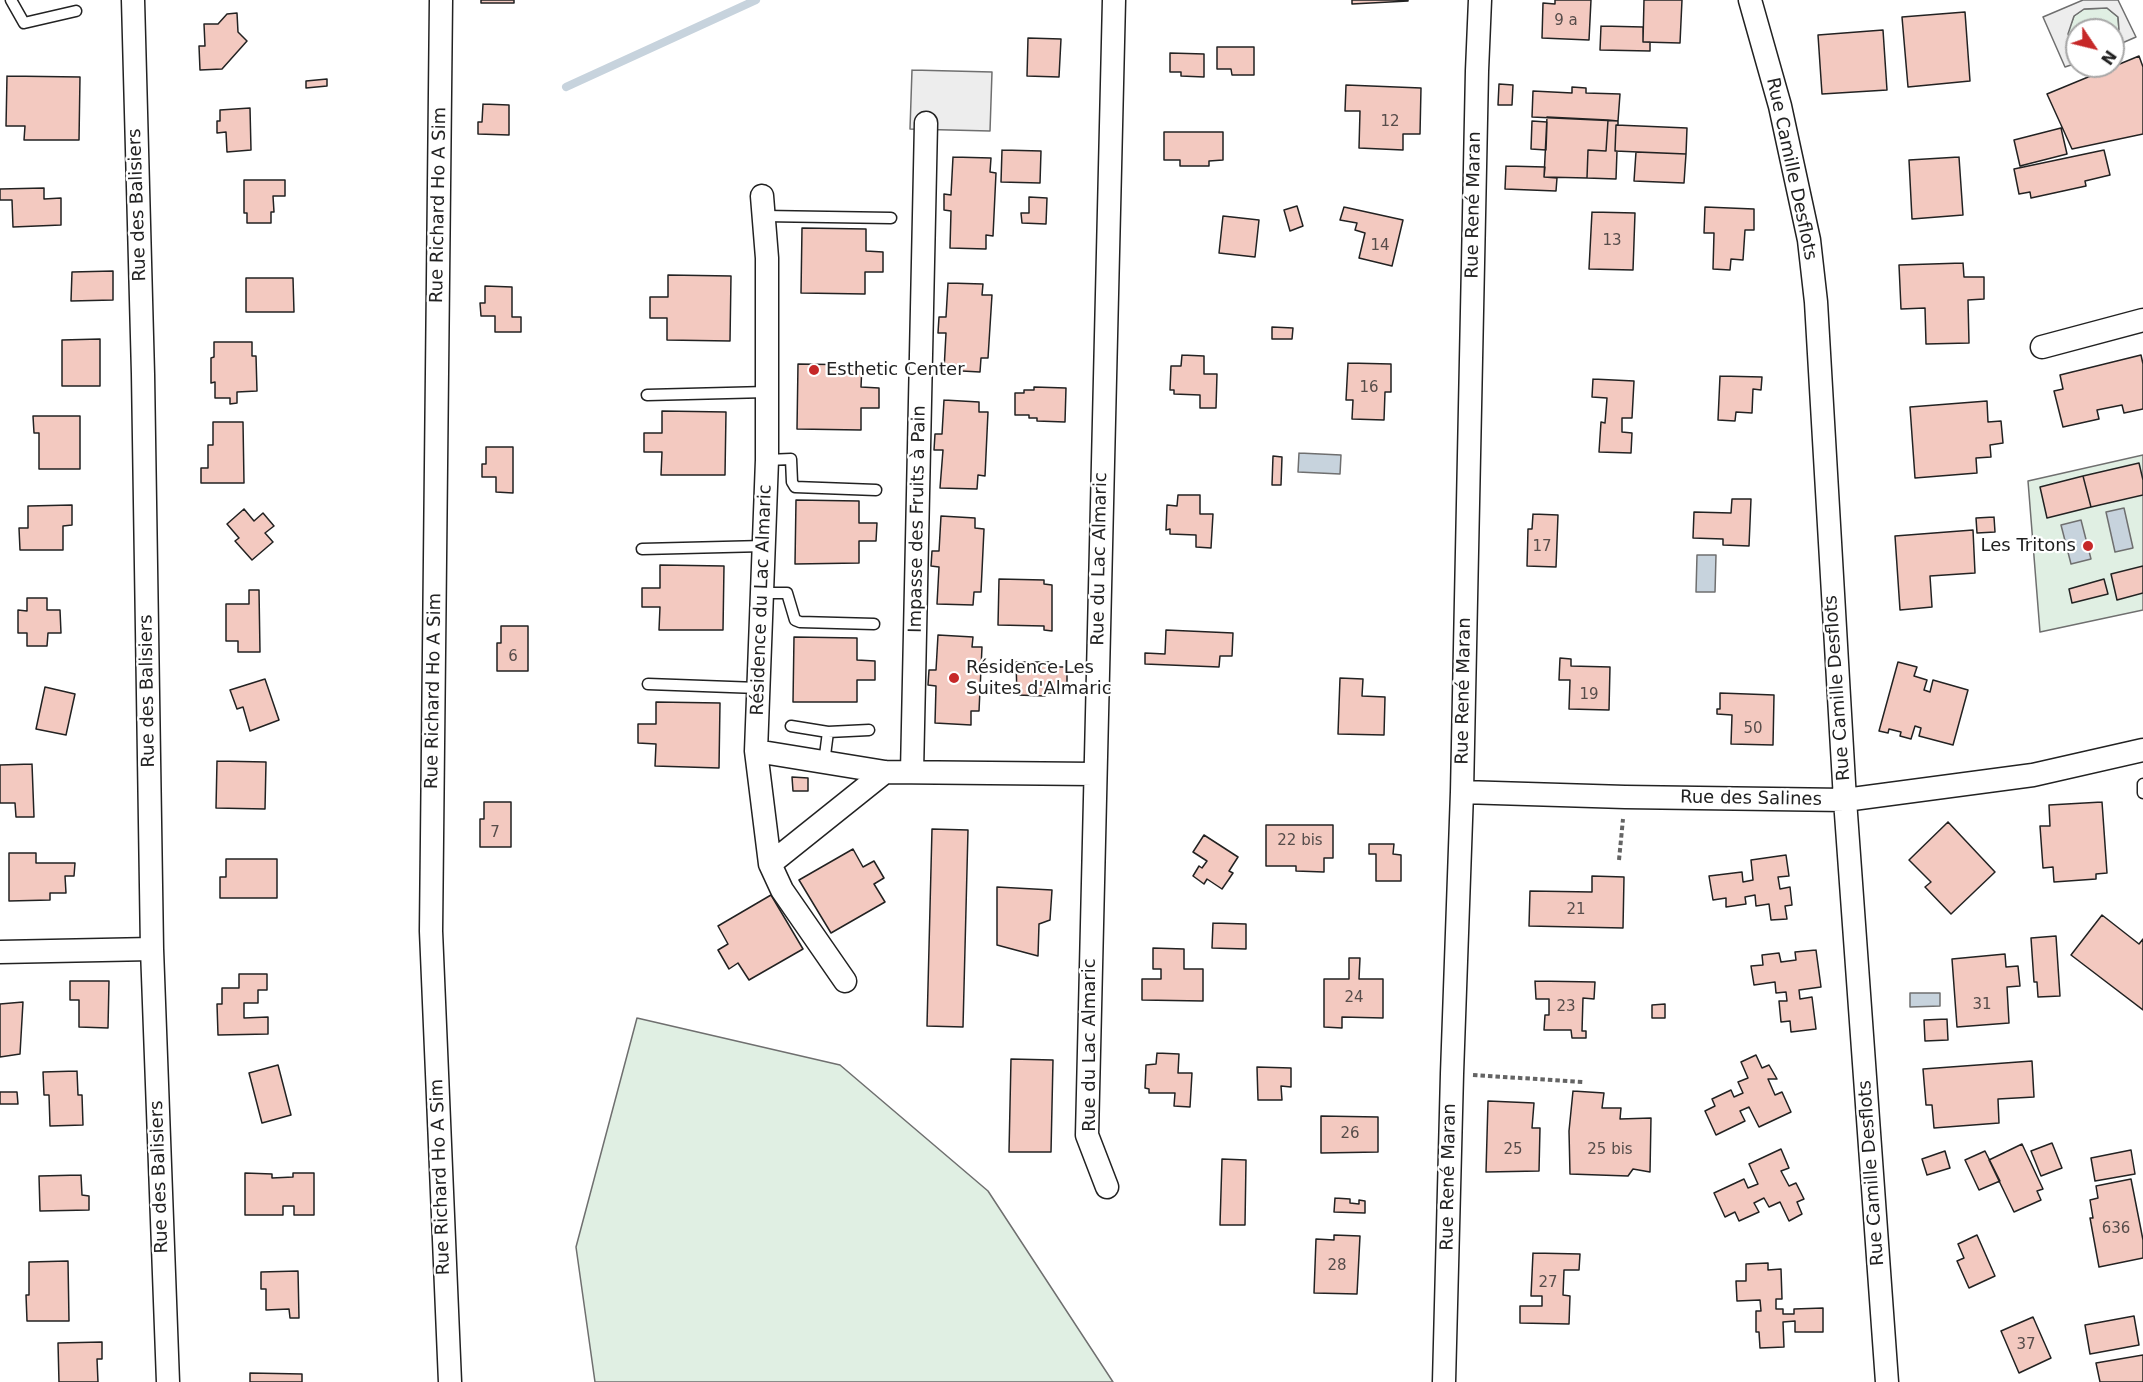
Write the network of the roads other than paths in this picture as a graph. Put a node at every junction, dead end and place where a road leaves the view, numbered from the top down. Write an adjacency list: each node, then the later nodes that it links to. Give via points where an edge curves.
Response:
1 (11, 0): 7 (lane, via 24,23)
2 (133, 0): 37 (street, Rue des Balisiers)
3 (441, 0): 42 (street, Rue Richard Ho A Sim, via 431,932)
4 (1114, 0): 31 (street, Rue du Lac Almaric)
5 (1480, 0): 33 (street, Rue René Maran)
6 (1750, 0): 35 (street, Rue Camille Desflots, via 1780,106 1809,240 1816,302)
7 (76, 10)
8 (926, 123): 30 (street, Impasse des Fruits à Pain)
9 (763, 206): 10 (lane); 13 (street, Résidence du Lac Almaric)
10 (891, 218)
11 (2143, 320): 12 (street)
12 (2042, 347)
13 (767, 392): 14 (lane); 15 (street, Résidence du Lac Almaric)
14 (647, 395)
15 (767, 460): 16 (lane, via 791,459 795,488); 17 (street, Résidence du Lac Almaric)
16 (876, 489)
17 (764, 546): 18 (lane); 19 (street, Résidence du Lac Almaric)
18 (642, 549)
19 (762, 593): 20 (lane, via 787,593 795,620 800,622); 22 (street, Résidence du Lac Almaric)
20 (874, 624)
21 (648, 684): 22 (lane)
22 (758, 688): 27 (street, Résidence du Lac Almaric)
23 (792, 726): 25 (lane)
24 (869, 730): 25 (lane)
25 (828, 732): 28 (lane)
26 (2143, 750): 35 (street, Rue des Salines, via 2033,775)
27 (756, 751): 28 (street); 36 (street, Résidence du Lac Almaric)
28 (824, 764): 29 (street)
29 (885, 772): 30 (street); 36 (street)
30 (912, 772): 31 (street)
31 (1094, 774): 40 (street, Rue du Lac Almaric, via 1087,1135)
32 (2143, 784): 34 (lane)
33 (1462, 792): 35 (street, Rue des Salines); 43 (street, Rue René Maran)
34 (2143, 793)
35 (1845, 800): 44 (street, Rue Camille Desflots)
36 (770, 864): 39 (street, Résidence du Lac Almaric, via 782,890)
37 (152, 949): 38 (street); 41 (street, Rue des Balisiers)
38 (0, 952)
39 (844, 981)
40 (1107, 1187)
41 (168, 1382)
42 (450, 1382)
43 (1444, 1382)
44 (1887, 1382)

